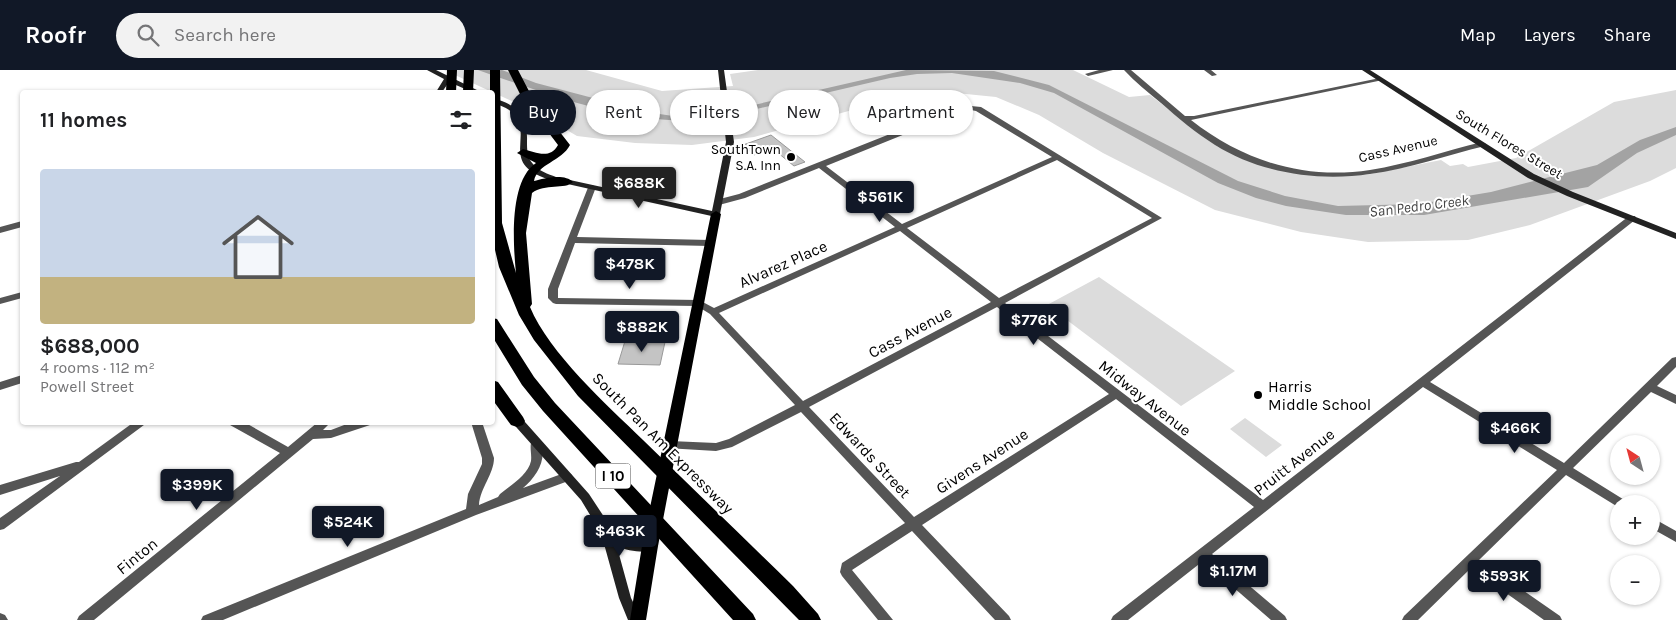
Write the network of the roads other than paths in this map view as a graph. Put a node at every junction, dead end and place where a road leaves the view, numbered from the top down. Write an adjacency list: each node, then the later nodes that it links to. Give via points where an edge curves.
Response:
1 (430, 70): 9 (main road)
2 (469, 70): 15 (highway)
3 (495, 70): 17 (highway, South Pan Am Expressway / I 10)
4 (513, 70): 21 (highway, via 526,96 564,142)
5 (721, 70): 31 (main road, via 730,142)
6 (1110, 70): 10 (street)
7 (1127, 70): 19 (street, Cass Avenue)
8 (1364, 70): 11 (main road, South Flores Street)
9 (450, 74): 12 (main road); 13 (main road); 14 (highway); 16 (main road)
10 (1088, 74)
11 (1378, 79): 19 (street); 20 (main road, South Flores Street)
12 (439, 90)
13 (447, 90)
14 (451, 90)
15 (468, 90)
16 (474, 90)
17 (494, 90)
18 (495, 105): 22 (main road, via 512,109 518,114 522,123)
19 (1184, 118): 20 (street, Cass Avenue, via 1219,144 1241,154 1268,165 1315,173 1371,172)
20 (1482, 144): 32 (main road, South Flores Street, via 1553,187)
21 (561, 151): 22 (highway, via 536,159); 26 (highway); 27 (highway, via 548,168)
22 (523, 153): 26 (main road)
23 (1058, 157): 25 (street, via 978,109 971,108); 34 (street, Alvarez Place); 41 (street, Cass Avenue, via 1158,218)
24 (495, 164): 44 (highway, South Pan Am Expressway / I 10, via 496,223 506,267)
25 (820, 165): 31 (street); 34 (street, Midway Avenue)
26 (533, 170): 27 (main road); 30 (highway)
27 (554, 179): 28 (main road)
28 (567, 182): 29 (main road); 30 (highway, via 542,182)
29 (592, 187): 31 (main road); 37 (street)
30 (526, 192): 44 (highway, via 519,249)
31 (718, 208): 38 (main road)
32 (1632, 218): 36 (main road, South Flores Street); 48 (street, Pruitt Avenue)
33 (20, 225): 35 (street)
34 (901, 227): 41 (street, Midway Avenue); 43 (street, Alvarez Place)
35 (0, 230)
36 (1676, 236)
37 (572, 240): 38 (street); 42 (street, via 553,289 556,301)
38 (710, 243): 42 (main road)
39 (20, 295): 40 (street)
40 (0, 301)
41 (998, 302): 52 (street, Midway Avenue); 55 (street, Cass Avenue)
42 (699, 303): 43 (street, Edwards Street); 64 (main road)
43 (713, 312): 55 (street, Edwards Street)
44 (526, 315): 82 (highway, South Pan Am Expressway / I 10, via 556,359 584,392)
45 (495, 328): 86 (highway, I 10, via 528,381 549,407)
46 (1676, 361): 50 (street)
47 (20, 380): 49 (street)
48 (1422, 382): 67 (street); 72 (street, Pruitt Avenue)
49 (0, 386)
50 (1650, 387): 54 (street); 67 (street)
51 (495, 390): 56 (highway)
52 (1116, 394): 72 (street, Midway Avenue); 75 (street, Givens Avenue)
53 (495, 399): 56 (main road)
54 (1676, 400)
55 (801, 407): 64 (street, Cass Avenue, via 732,443 716,447); 75 (street, Edwards Street)
56 (517, 421): 63 (main road)
57 (139, 425): 66 (street)
58 (239, 425): 65 (street)
59 (323, 425): 62 (street, Finton)
60 (357, 425): 62 (street, via 331,434)
61 (477, 425): 73 (street, via 488,464 474,494)
62 (312, 435): 65 (street, Finton)
63 (536, 443): 68 (main road); 71 (street, via 536,463 532,471)
64 (670, 448): 79 (main road)
65 (290, 453): 83 (street, Finton)
66 (84, 464): 69 (street); 74 (street)
67 (1566, 469): 70 (street); 81 (street)
68 (566, 476): 71 (street); 77 (main road, via 585,497)
69 (0, 490)
70 (1610, 496)
71 (497, 503): 73 (street)
72 (1263, 507): 80 (street, Pruitt Avenue)
73 (472, 512): 84 (street)
74 (0, 524)
75 (912, 524): 89 (street, Givens Avenue, via 846,567 846,572); 90 (street, Edwards Street)
76 (1660, 527): 78 (street)
77 (606, 530): 79 (main road, via 617,542 630,545); 85 (main road, via 625,598)
78 (1676, 537)
79 (651, 543): 85 (main road)
80 (1203, 554): 91 (street, Pruitt Avenue); 92 (street)
81 (1470, 560): 93 (street); 94 (street)
82 (786, 592): 87 (highway, South Pan Am Expressway); 88 (highway, I 10)
83 (84, 620)
84 (208, 620)
85 (637, 620)
86 (746, 620)
87 (811, 620)
88 (821, 620)
89 (886, 620)
90 (1004, 620)
91 (1118, 620)
92 (1280, 620)
93 (1409, 620)
94 (1555, 620)

